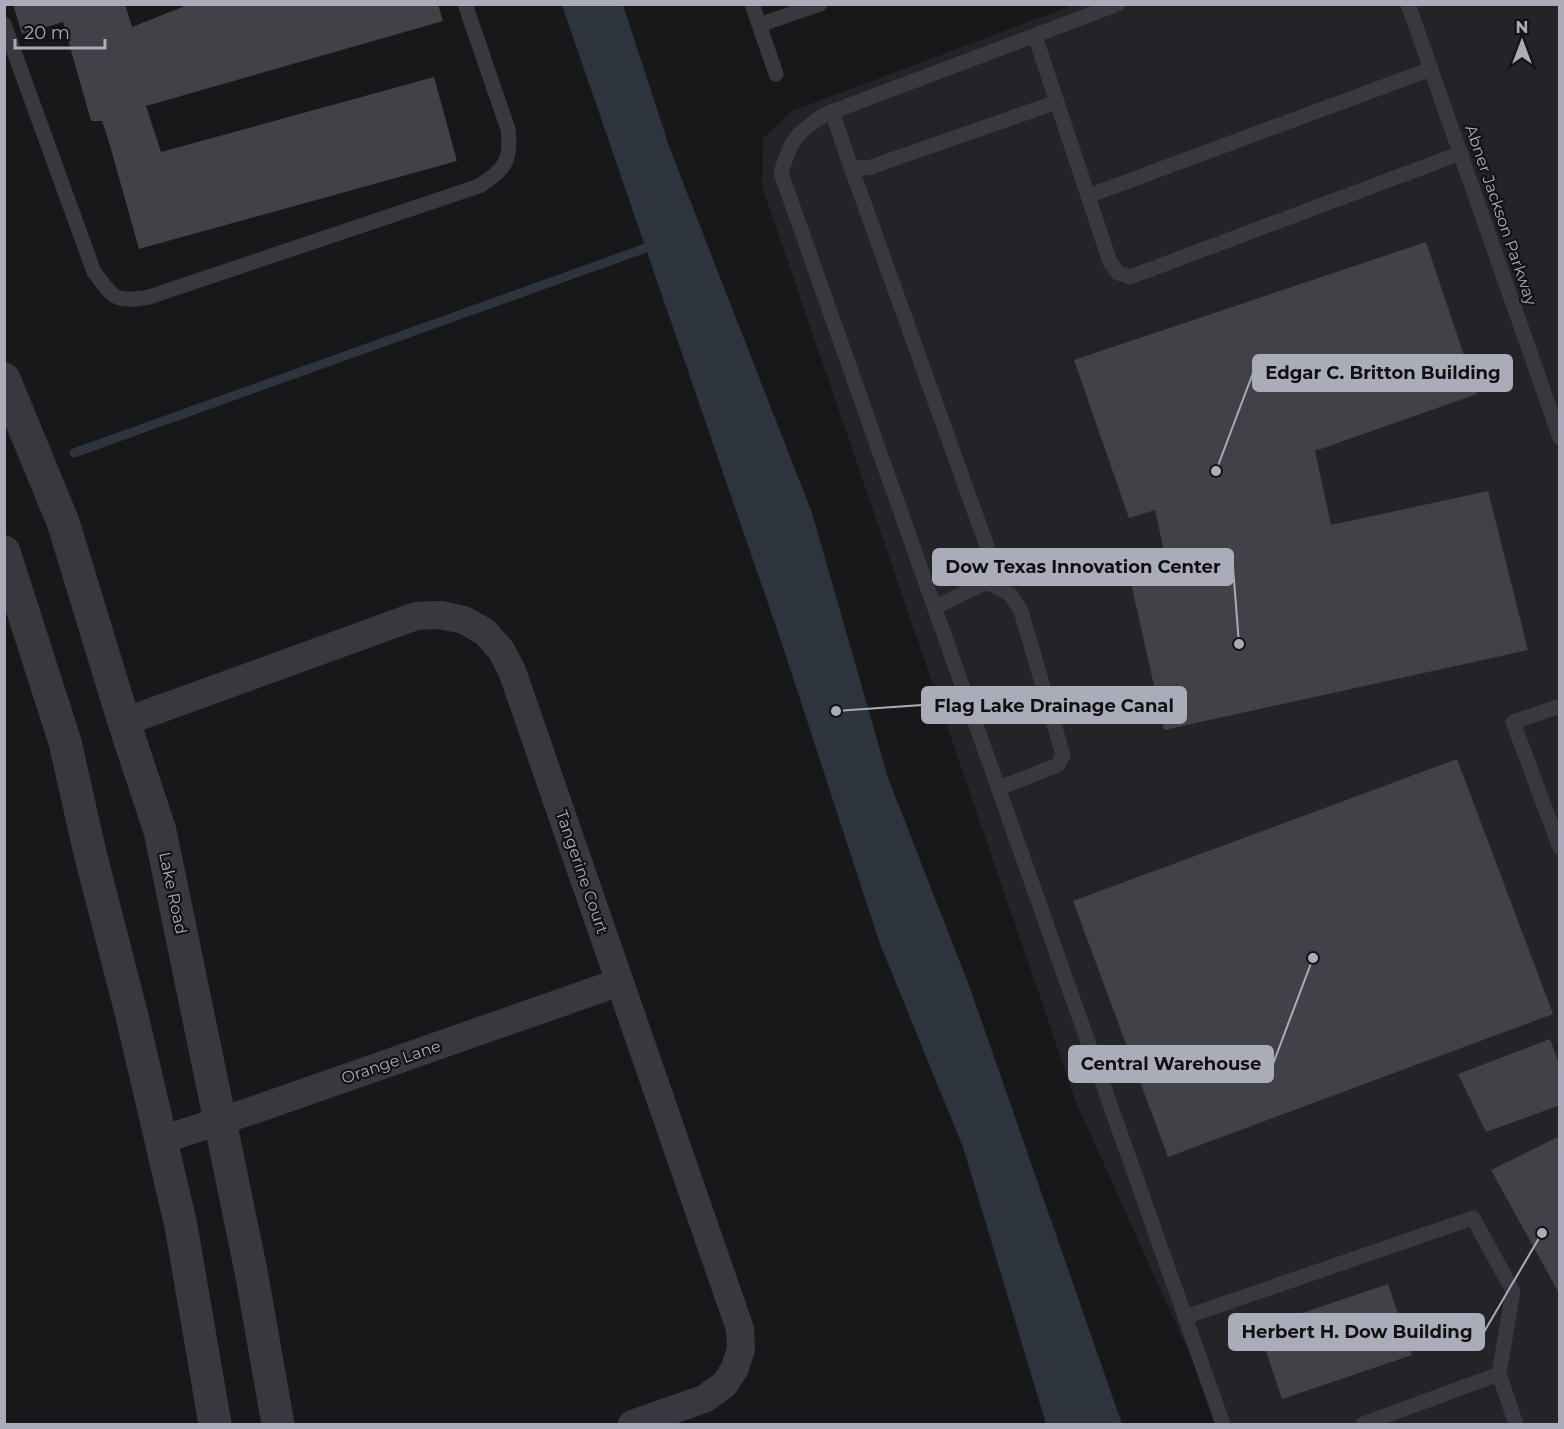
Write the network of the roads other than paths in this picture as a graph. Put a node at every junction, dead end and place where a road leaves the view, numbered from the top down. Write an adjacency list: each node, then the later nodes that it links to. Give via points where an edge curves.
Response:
1 (465, 4): 9 (lane, via 508,129 510,147 496,175 479,186 149,297 129,300 111,295 94,272)
2 (752, 4): 7 (lane)
3 (820, 4): 7 (lane)
4 (1118, 4): 8 (lane)
5 (1408, 4): 10 (lane, Abner Jackson Parkway)
6 (4, 24): 9 (lane)
7 (759, 25): 11 (lane)
8 (1035, 36): 12 (lane); 13 (lane)
9 (8, 44)
10 (1431, 69): 14 (lane, Abner Jackson Parkway); 16 (lane)
11 (776, 74)
12 (1057, 102): 15 (lane, via 868,168); 16 (lane)
13 (832, 112): 15 (lane); 21 (lane, via 804,128 789,147 781,173)
14 (1461, 153): 16 (lane, via 1130,277 1118,273 1110,262); 18 (lane, Abner Jackson Parkway)
15 (851, 167): 20 (lane, via 989,552)
16 (1088, 196)
17 (4, 379): 23 (street, Lake Road, via 63,522)
18 (1560, 438)
19 (4, 552): 28 (street, via 65,742)
20 (987, 582): 21 (lane); 24 (lane, via 1011,595 1021,611 1063,755 1058,765)
21 (935, 607): 24 (lane)
22 (1560, 706): 25 (lane, via 1513,722)
23 (124, 722): 26 (street, Tangerine Court, via 416,616 464,620 485,632 512,671); 27 (street, Lake Road, via 160,831)
24 (999, 788): 29 (lane)
25 (1560, 848)
26 (620, 982): 27 (street, Orange Lane); 33 (street, Tangerine Court, via 741,1339 735,1368 724,1385 704,1399)
27 (221, 1121): 28 (street, Orange Lane); 32 (street, Lake Road)
28 (161, 1140): 31 (street, via 181,1226)
29 (1185, 1317): 30 (lane, via 1473,1218 1513,1291); 34 (lane)
30 (1499, 1374): 35 (lane); 36 (lane)
31 (215, 1425)
32 (278, 1425)
33 (632, 1425)
34 (1223, 1425)
35 (1363, 1425)
36 (1516, 1425)

